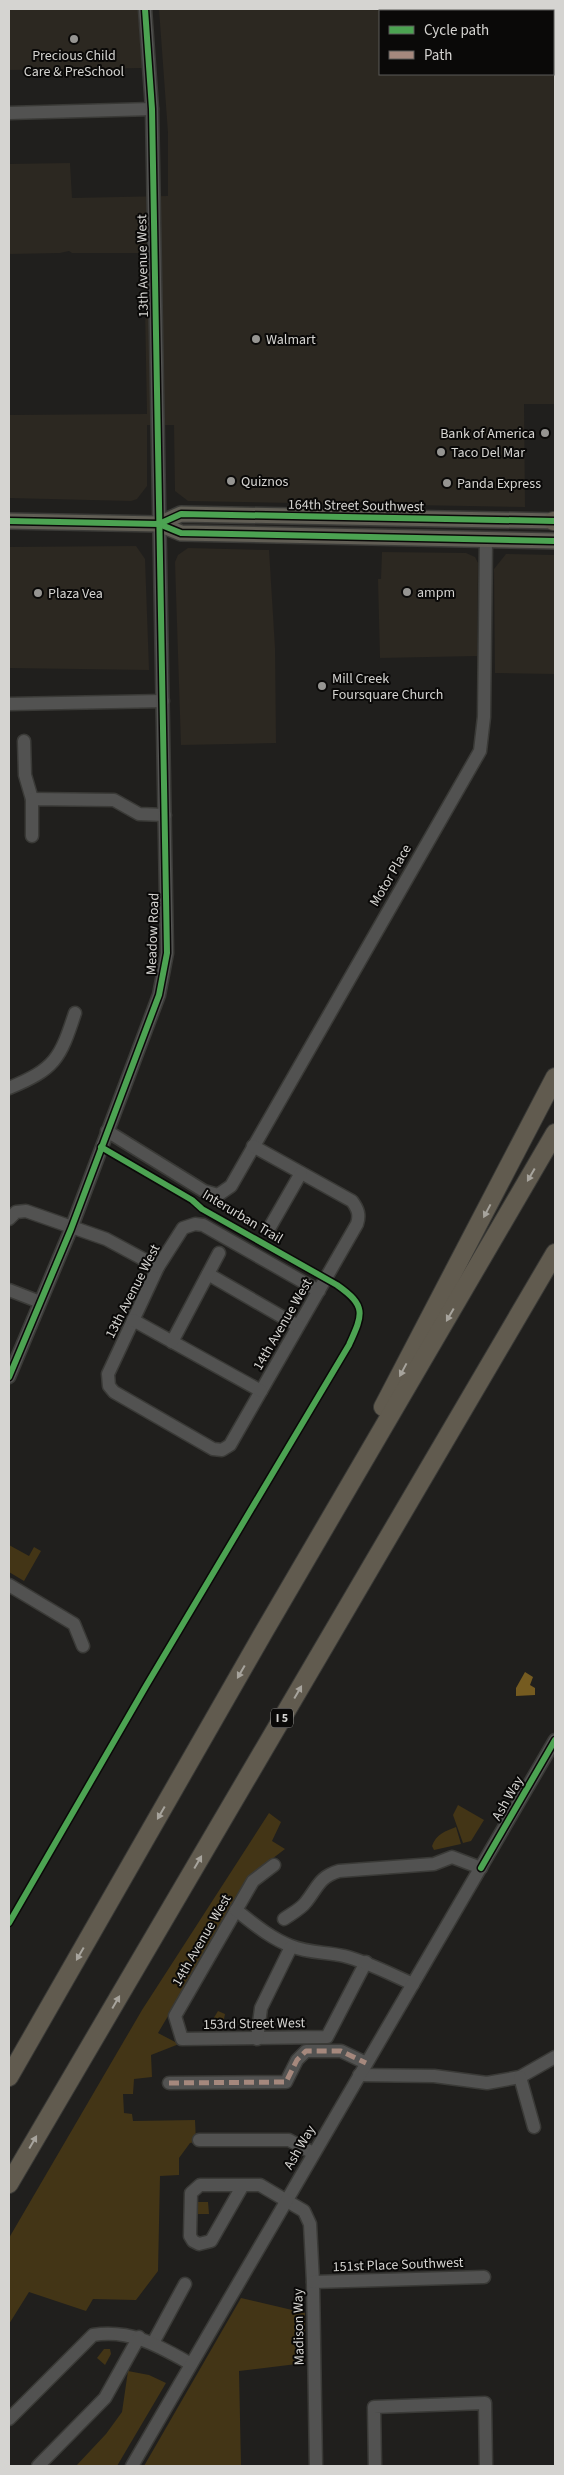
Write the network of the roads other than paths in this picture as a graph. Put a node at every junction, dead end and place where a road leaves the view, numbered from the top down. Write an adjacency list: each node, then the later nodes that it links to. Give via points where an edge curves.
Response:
1 (145, 9): 2 (street, 13th Avenue West)
2 (152, 109): 3 (street); 6 (street, 13th Avenue West)
3 (9, 113)
4 (9, 520): 6 (main road, 164th Street Southwest)
5 (555, 521): 6 (main road, 164th Street Southwest, via 181,514)
6 (159, 524): 7 (main road, 164th Street Southwest, via 181,533); 9 (street, Meadow Road)
7 (486, 539): 8 (main road, 164th Street Southwest); 21 (street, Motor Place, via 484,717 480,751)
8 (555, 541)
9 (163, 701): 10 (street); 13 (street, Meadow Road)
10 (9, 704)
11 (24, 741): 12 (street, via 25,774)
12 (32, 799): 13 (street, via 114,800 139,814); 14 (street)
13 (165, 815): 19 (street, Meadow Road, via 167,930 164,977)
14 (32, 836)
15 (75, 1013): 17 (street, via 63,1049 45,1070)
16 (555, 1077): 22 (highway)
17 (9, 1088)
18 (555, 1090): 22 (highway)
19 (107, 1131): 21 (street, Motor Place, via 204,1191 218,1195 231,1186); 26 (street, Meadow Road)
20 (555, 1133): 41 (highway, one-way to 41)
21 (253, 1146): 23 (street)
22 (518, 1152): 41 (highway, one-way to 41)
23 (301, 1173): 25 (street); 32 (street, 14th Avenue West, via 352,1201 359,1217)
24 (9, 1219): 26 (street, via 16,1212 26,1211)
25 (270, 1227)
26 (71, 1229): 29 (street, via 106,1239); 33 (street, Meadow Road)
27 (219, 1253): 30 (street)
28 (555, 1253): 62 (highway, I 5, one-way to 28)
29 (158, 1267): 32 (street, 13th Avenue West, via 183,1228 203,1225); 34 (street, 13th Avenue West)
30 (208, 1274): 35 (street); 36 (street)
31 (9, 1290): 33 (street)
32 (319, 1291): 35 (street, 14th Avenue West)
33 (40, 1302): 37 (street, Meadow Road)
34 (133, 1320): 36 (street); 39 (street, 13th Avenue West, via 108,1374 114,1392 213,1449)
35 (298, 1326): 38 (street, 14th Avenue West)
36 (172, 1342): 38 (street)
37 (9, 1377)
38 (261, 1391): 39 (street, 14th Avenue West, via 230,1445)
39 (222, 1450)
40 (9, 1585): 42 (street, via 74,1624)
41 (265, 1630): 56 (highway, one-way to 56)
42 (83, 1646)
43 (555, 1740): 45 (street, Ash Way)
44 (274, 1865): 46 (street, 14th Avenue West, via 253,1880)
45 (481, 1868): 47 (street, via 452,1857 434,1864 339,1870 328,1874 305,1904); 50 (street, Ash Way)
46 (236, 1910): 48 (street, via 267,1934); 51 (street, 14th Avenue West, via 175,2016)
47 (284, 1919)
48 (291, 1946): 49 (street); 52 (street, via 261,2008)
49 (366, 1962): 50 (street); 52 (street, 153rd Street West, via 327,2037)
50 (413, 1984): 54 (street, Ash Way)
51 (182, 2039): 52 (street, 153rd Street West)
52 (258, 2039)
53 (555, 2057): 57 (street)
54 (366, 2063): 55 (street, Ash Way); 58 (street, via 341,2051 306,2051 286,2082)
55 (359, 2074): 57 (street, via 434,2076 487,2083); 61 (street, Ash Way)
56 (9, 2077)
57 (520, 2077): 59 (street)
58 (169, 2083)
59 (534, 2127)
60 (199, 2140): 61 (street, via 289,2140)
61 (313, 2153): 64 (street, Ash Way)
62 (9, 2184)
63 (243, 2185): 63 (street, Madison Way, via 211,2241 199,2244 193,2241 190,2236 191,2193 200,2185); 64 (street, Madison Way, via 260,2185)
64 (286, 2200): 66 (street, Madison Way, via 304,2211 310,2224); 70 (street, Ash Way)
65 (484, 2277): 66 (street, 151st Place Southwest)
66 (313, 2282): 74 (street, Madison Way)
67 (184, 2284): 69 (street)
68 (139, 2337): 69 (street); 71 (street, via 107,2333 93,2335); 72 (street, via 105,2398)
69 (152, 2343): 70 (street)
70 (191, 2364): 73 (street, Ash Way)
71 (9, 2419)
72 (38, 2466)
73 (132, 2466)
74 (316, 2466)
75 (375, 2466): 76 (street, via 374,2407 485,2403)
76 (486, 2466)

